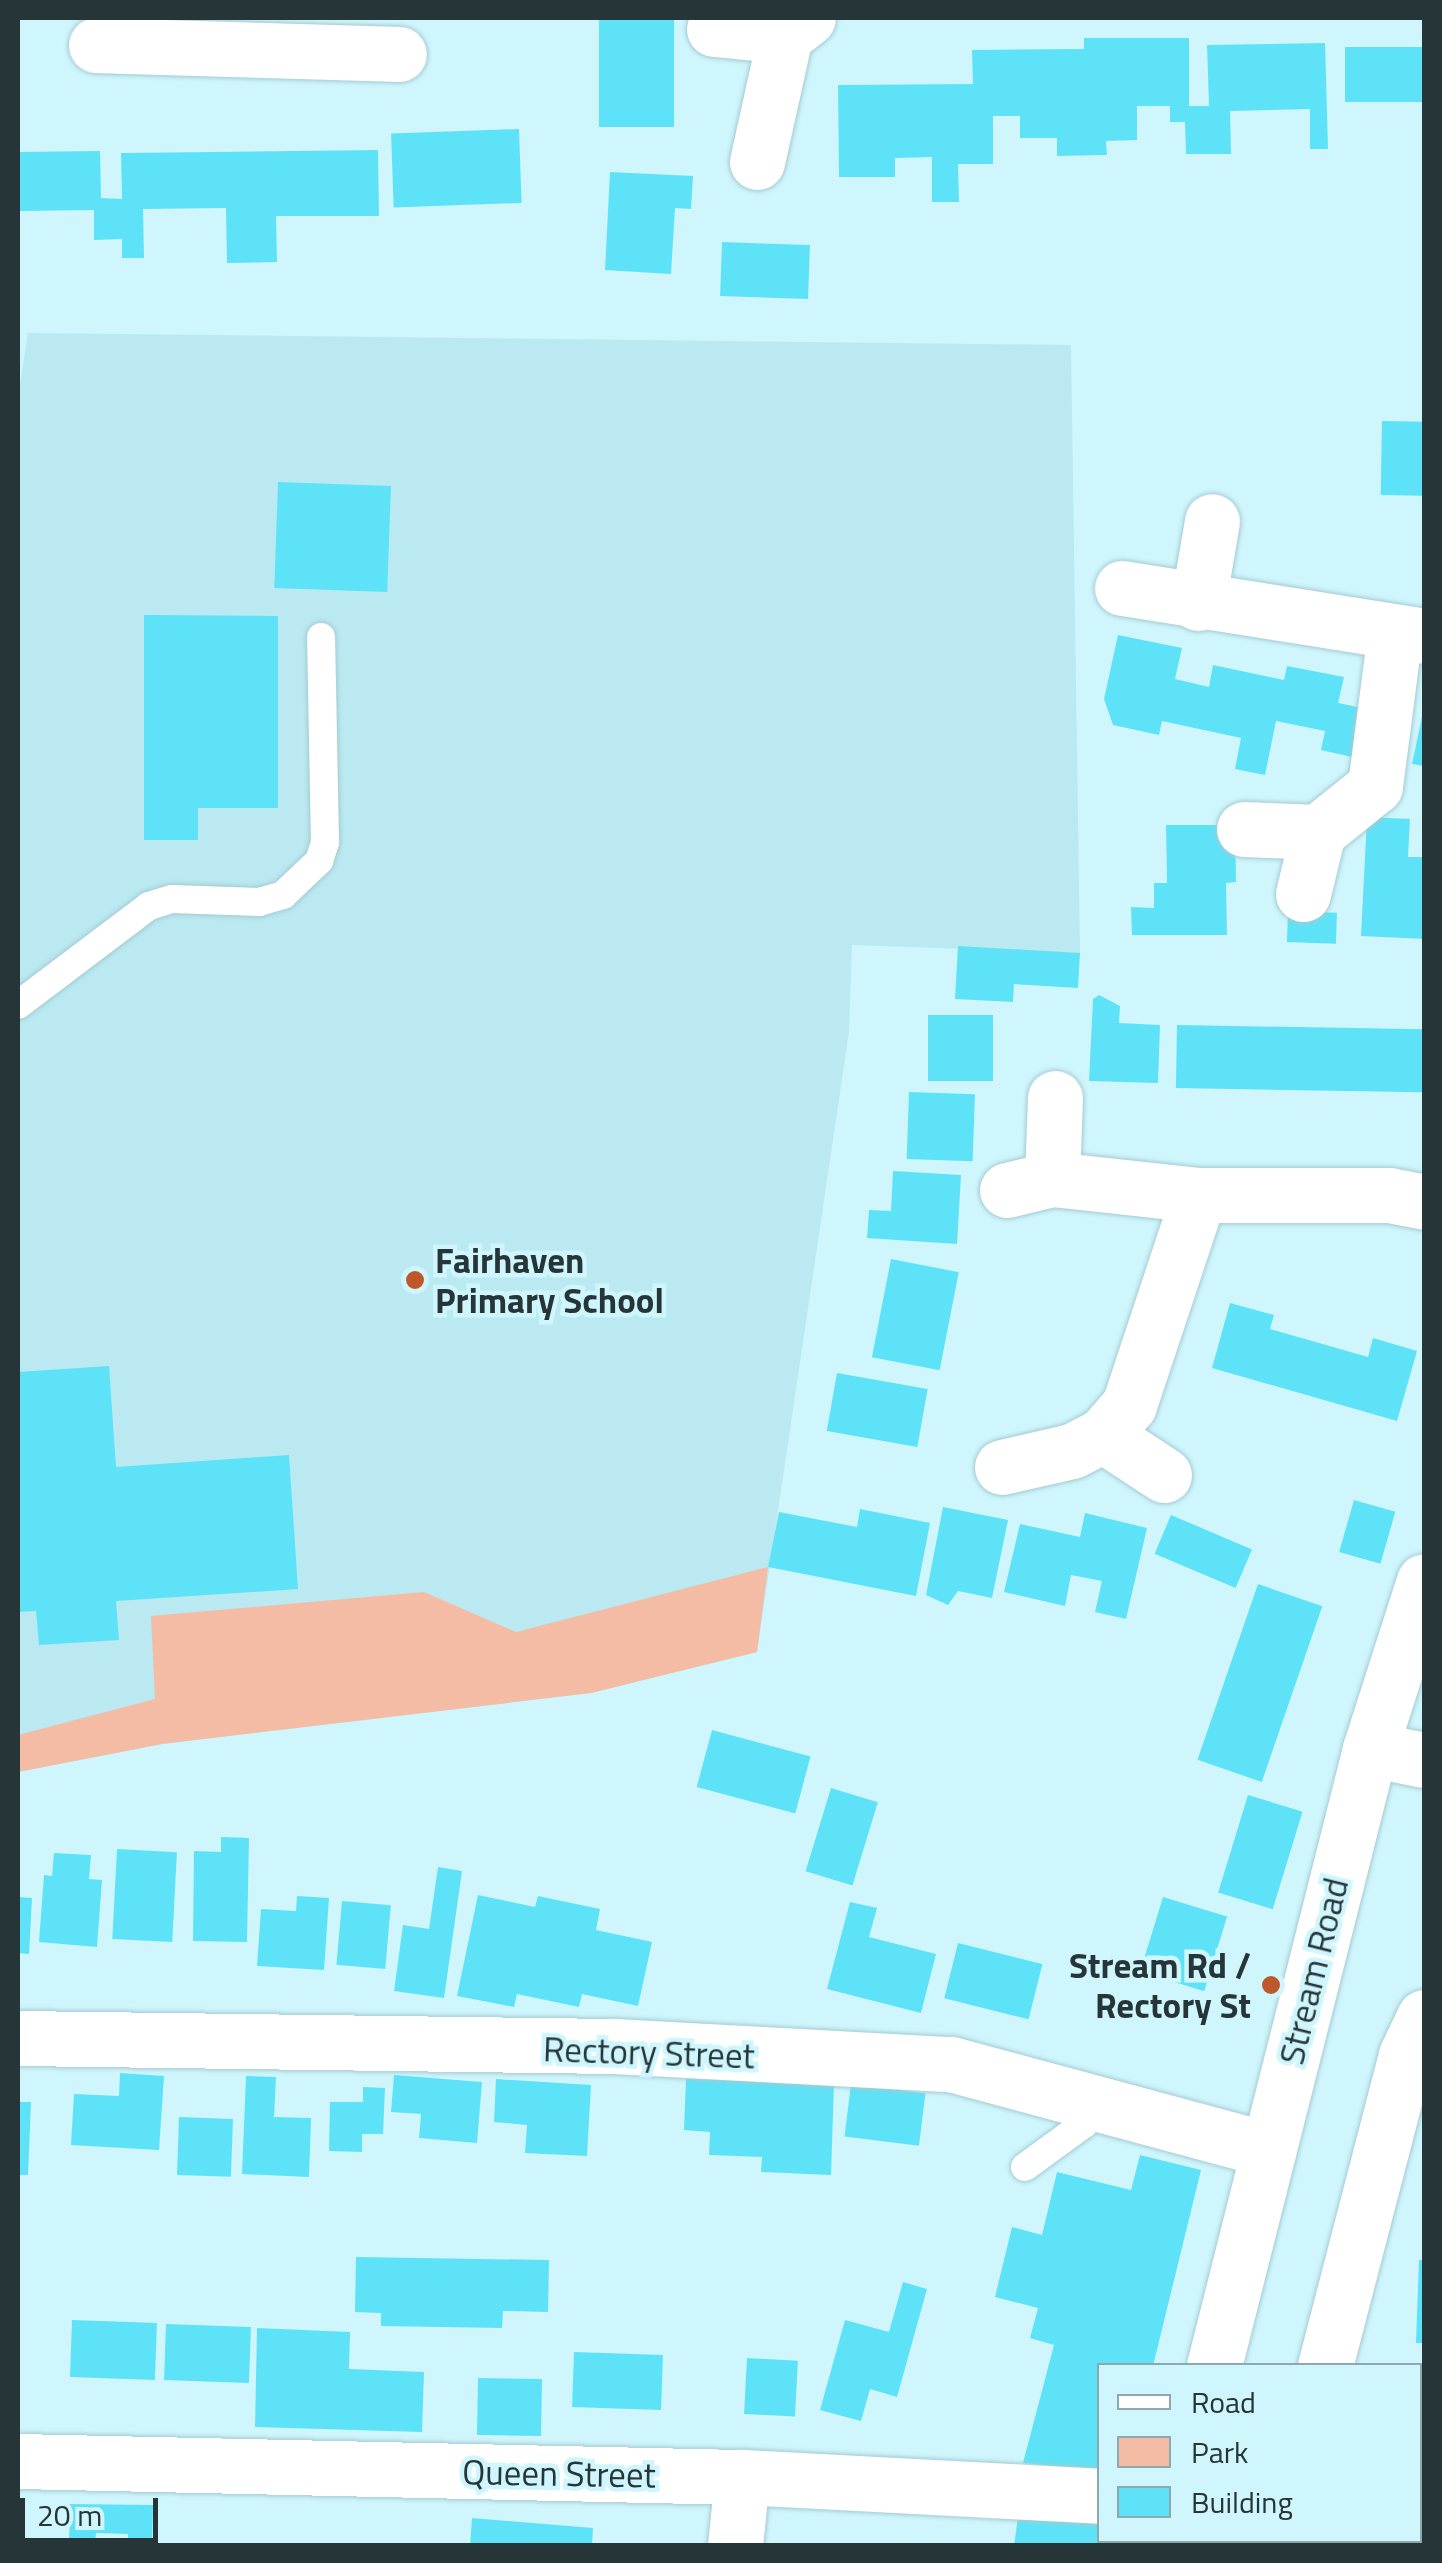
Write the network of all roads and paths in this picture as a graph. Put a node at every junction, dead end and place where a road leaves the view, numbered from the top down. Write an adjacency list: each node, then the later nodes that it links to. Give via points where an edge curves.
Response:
1 (797, 27): 2 (main road); 6 (main road)
2 (714, 29)
3 (268, 34): 4 (main road); 5 (main road)
4 (96, 45)
5 (399, 54)
6 (757, 162)
7 (1212, 521): 9 (main road)
8 (1122, 588): 9 (main road)
9 (1198, 603): 10 (main road)
10 (1410, 634): 13 (main road, via 1375,786)
11 (322, 636): 15 (lane, via 325,842 310,872 283,895 259,902 172,899 149,906)
12 (1244, 828): 13 (main road)
13 (1318, 832): 14 (main road)
14 (1303, 894)
15 (18, 1005)
16 (1056, 1098): 17 (main road, via 1030,1184)
17 (1199, 1195): 18 (main road, via 1390,1195); 19 (main road, via 1152,1349 1129,1405)
18 (1424, 1202)
19 (1104, 1434): 20 (main road, via 1072,1451); 21 (main road)
20 (1002, 1467)
21 (1164, 1475)
22 (1424, 1580): 23 (main road, Stream Road)
23 (1370, 1749): 24 (main road); 28 (main road, Stream Road)
24 (1424, 1760)
25 (1424, 2017): 31 (main road, via 1406,2055)
26 (18, 2038): 27 (main road, Rectory Street, via 614,2046 951,2064)
27 (1092, 2103): 28 (main road, Rectory Street); 29 (lane, via 1084,2124)
28 (1268, 2150): 30 (main road, Stream Road)
29 (1025, 2166)
30 (1215, 2363)
31 (1326, 2363)
32 (18, 2462): 33 (main road, Queen Street)
33 (742, 2477): 34 (main road, Queen Street); 35 (main road)
34 (1097, 2496)
35 (735, 2546)

